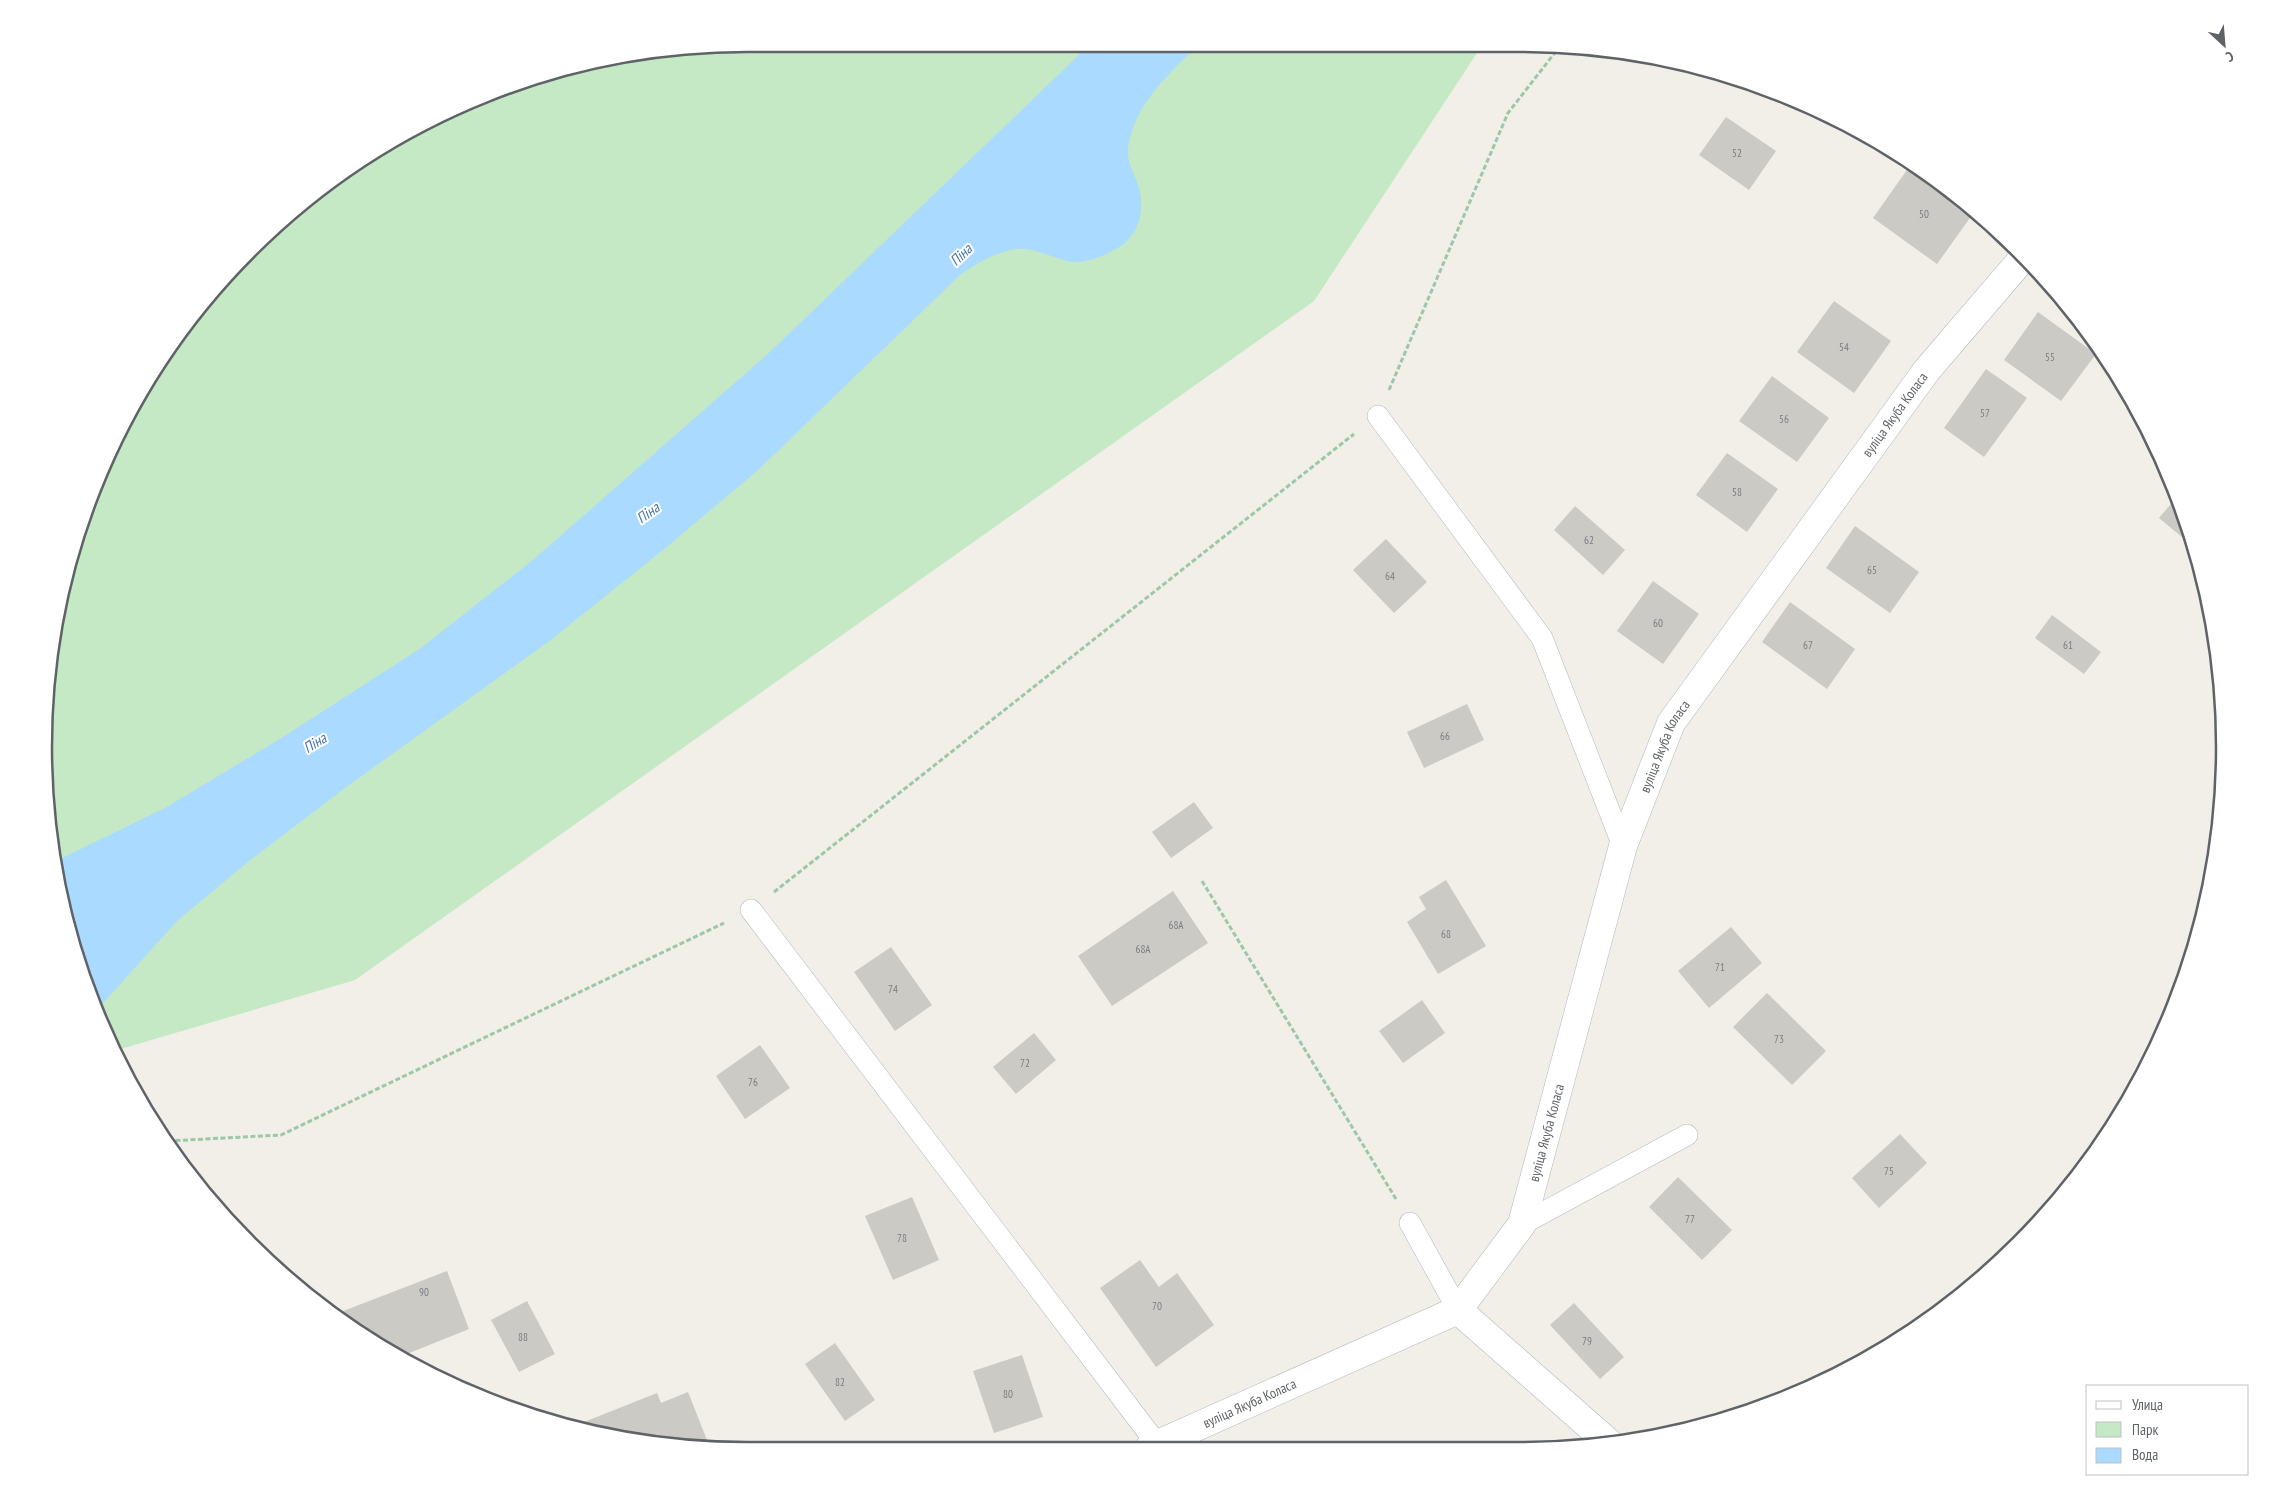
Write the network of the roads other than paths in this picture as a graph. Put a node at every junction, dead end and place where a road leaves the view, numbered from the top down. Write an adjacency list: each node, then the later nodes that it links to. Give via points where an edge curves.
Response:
1 (2019, 263): 3 (street, вуліца Якуба Коласа, via 1927,370 1671,723)
2 (1378, 416): 3 (lane, via 1542,638)
3 (1623, 846): 7 (street, вуліца Якуба Коласа)
4 (751, 910): 10 (lane)
5 (1687, 1135): 7 (lane)
6 (1410, 1223): 8 (lane)
7 (1522, 1224): 8 (street, вуліца Якуба Коласа)
8 (1458, 1310): 9 (street); 11 (street, вуліца Якуба Коласа)
9 (1603, 1438)
10 (1150, 1442)
11 (1162, 1442)

